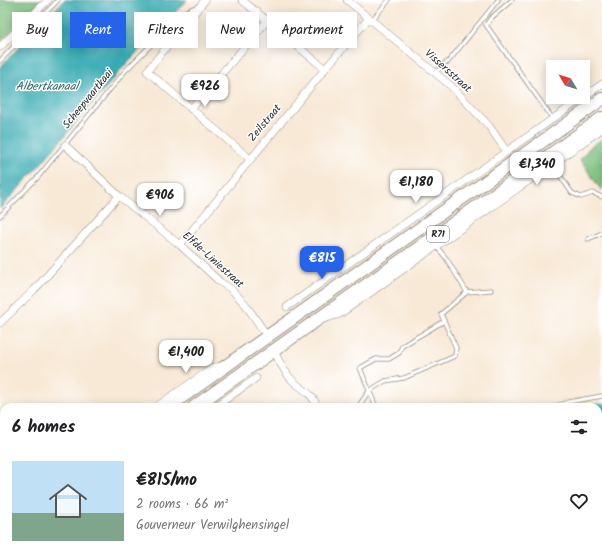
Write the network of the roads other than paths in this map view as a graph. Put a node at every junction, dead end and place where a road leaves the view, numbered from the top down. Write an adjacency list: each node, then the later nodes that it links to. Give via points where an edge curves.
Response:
1 (48, 0): 11 (street)
2 (58, 0): 12 (lane)
3 (242, 0): 10 (street)
4 (347, 0): 9 (street, Vissersstraat)
5 (390, 0): 9 (lane)
6 (498, 0): 14 (lane, via 448,62)
7 (512, 0): 19 (lane, via 486,25)
8 (203, 3): 17 (street, Scheepvaartkaai, via 147,71); 21 (lane, Scheepvaartkaai, via 184,12 126,70)
9 (370, 19): 13 (street, Zeilstraat); 14 (street, Vissersstraat)
10 (266, 21): 13 (street); 17 (street)
11 (0, 48)
12 (0, 61)
13 (325, 69): 23 (street, Zeilstraat)
14 (435, 73): 22 (street, Vissersstraat, via 489,126)
15 (602, 84): 19 (street)
16 (602, 99): 35 (highway, R71)
17 (191, 109): 23 (street)
18 (602, 118): 30 (highway, R71)
19 (553, 119): 22 (street)
20 (602, 129): 24 (street)
21 (65, 145): 25 (street, Elfde-Liniestraat); 27 (lane, Scheepvaartkaai)
22 (507, 152): 32 (street)
23 (250, 159): 31 (street, Zeilstraat)
24 (552, 164): 26 (lane, via 572,193 581,197 593,193); 30 (street)
25 (119, 196): 31 (street, Elfde-Liniestraat); 38 (street, via 35,289)
26 (602, 197)
27 (0, 216)
28 (602, 233): 29 (lane)
29 (588, 238)
30 (433, 243): 34 (lane, via 446,258); 40 (highway, R71)
31 (180, 245): 39 (street, Elfde-Liniestraat, via 231,289 246,305)
32 (337, 272): 35 (street); 36 (street)
33 (490, 290): 34 (lane)
34 (467, 292): 37 (lane, via 441,314)
35 (322, 298): 39 (highway, R71)
36 (286, 307)
37 (444, 321): 43 (lane, via 402,346 399,353 389,359 376,359 360,368); 43 (lane, via 456,348 455,356 404,378 385,381)
38 (0, 323)
39 (267, 336): 40 (highway); 41 (highway, R71)
40 (274, 350): 47 (highway, R71); 49 (street, via 292,380 308,392)
41 (225, 366): 45 (street, via 214,367); 46 (highway, R71)
42 (256, 378): 48 (street)
43 (369, 391): 50 (lane); 51 (lane)
44 (602, 396): 52 (lane)
45 (162, 403)
46 (174, 403)
47 (200, 403)
48 (221, 403)
49 (315, 403)
50 (361, 403)
51 (374, 403)
52 (565, 403)

